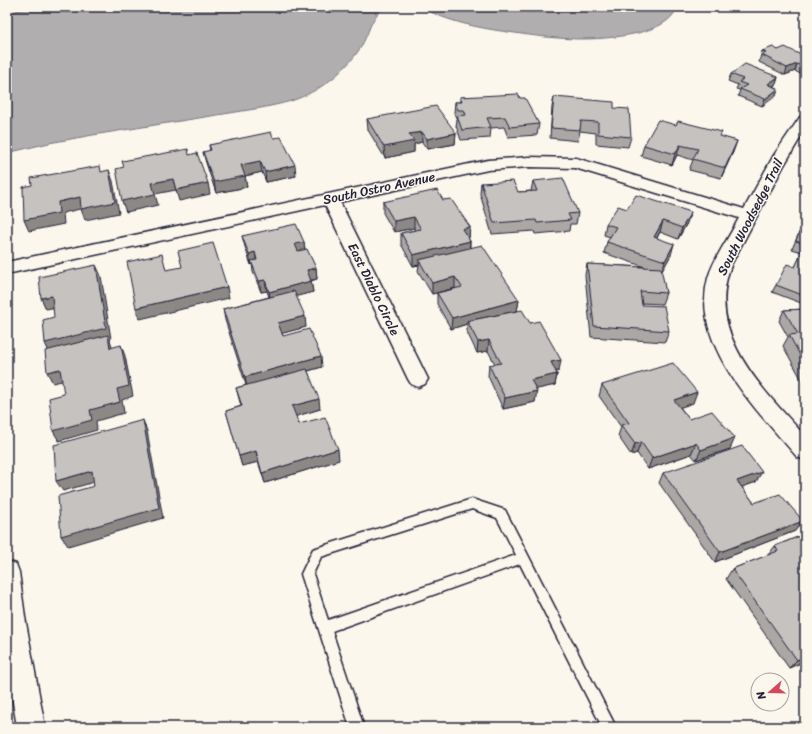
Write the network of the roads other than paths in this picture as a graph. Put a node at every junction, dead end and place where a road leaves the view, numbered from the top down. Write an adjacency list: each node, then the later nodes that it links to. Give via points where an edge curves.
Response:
1 (805, 120): 3 (street, South Woodsedge Trail, via 790,140)
2 (330, 198): 3 (street, South Ostro Avenue, via 488,165 529,162 576,163); 4 (street, South Ostro Avenue); 5 (street, East Diablo Circle)
3 (749, 216): 6 (street, South Woodsedge Trail, via 722,266 714,295 714,309 720,333 747,384)
4 (7, 268)
5 (418, 379)
6 (805, 451)
7 (523, 558): 9 (lane); 9 (lane, via 501,514 472,504 316,553 307,574); 12 (lane)
8 (7, 572): 10 (street, via 13,624)
9 (325, 627): 11 (lane)
10 (31, 727)
11 (357, 727)
12 (609, 727)

